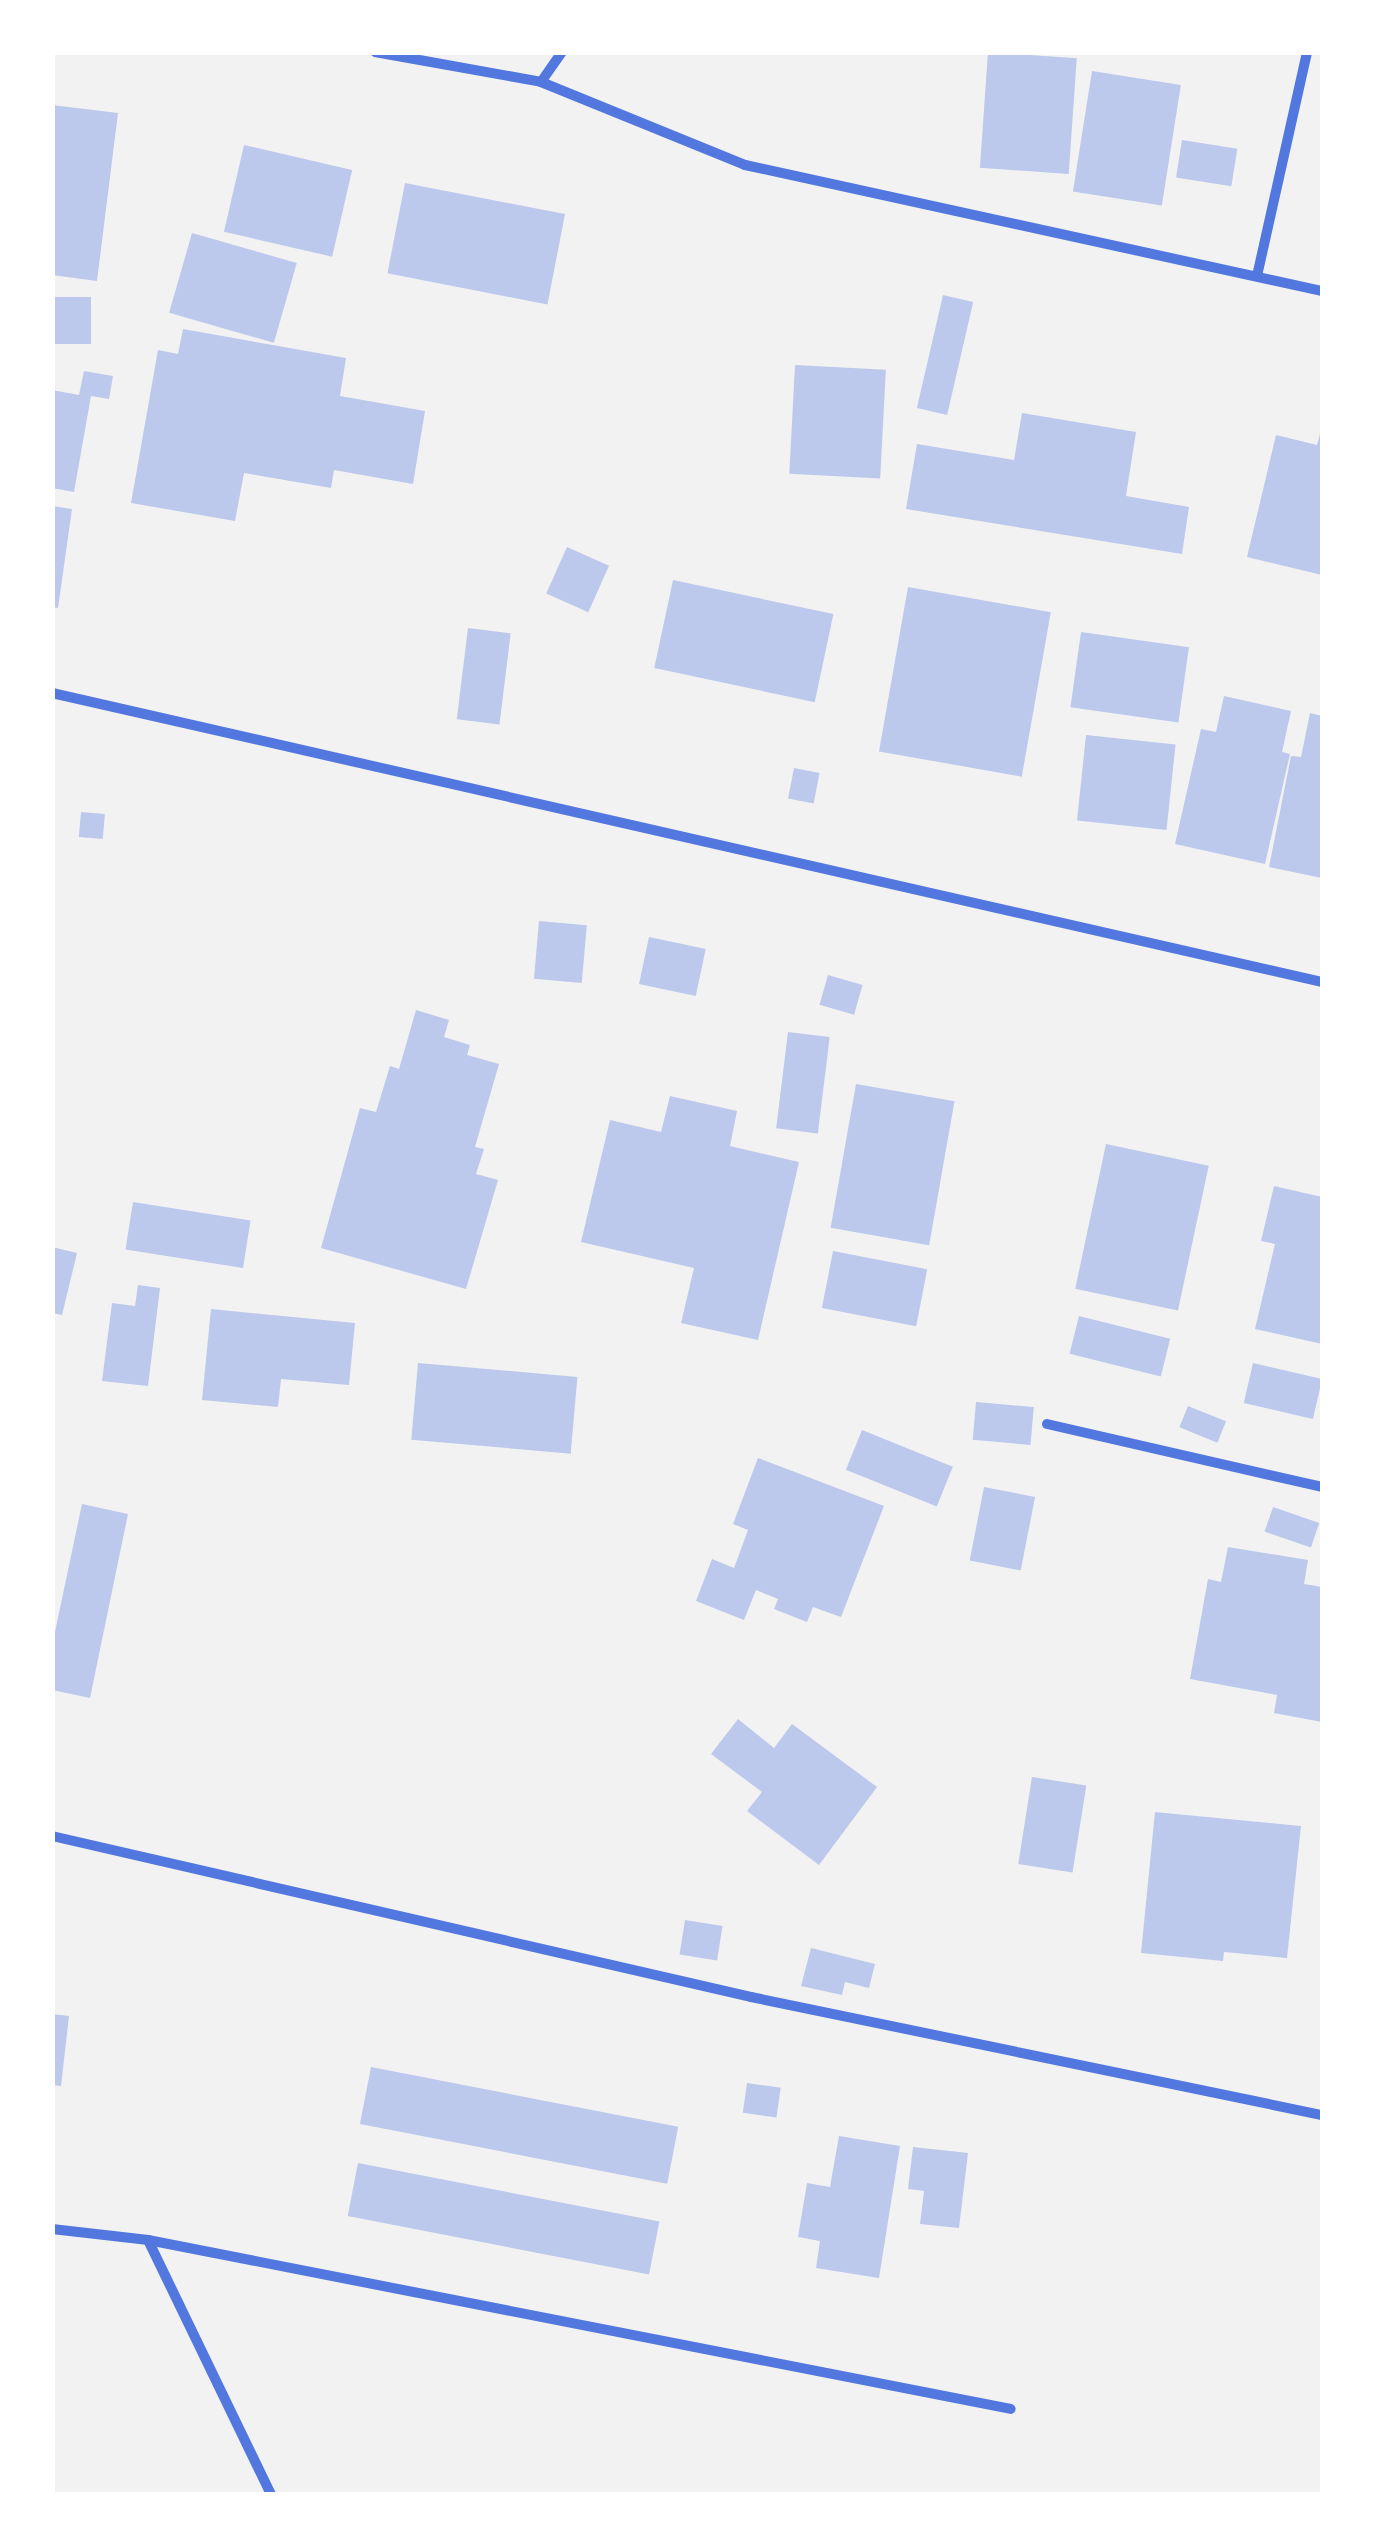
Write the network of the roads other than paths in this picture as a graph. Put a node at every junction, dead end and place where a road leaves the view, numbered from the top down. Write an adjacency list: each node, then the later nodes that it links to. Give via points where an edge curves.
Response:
1 (376, 52): 4 (street)
2 (562, 52): 4 (street)
3 (1307, 52): 5 (street)
4 (540, 82): 5 (street, via 745,165)
5 (1257, 276): 6 (street)
6 (1322, 291)
7 (52, 693): 8 (street)
8 (1322, 982)
9 (1047, 1424): 10 (street)
10 (1322, 1487)
11 (52, 1836): 12 (street, via 750,1997)
12 (1322, 2115)
13 (52, 2229): 14 (street)
14 (148, 2240): 15 (street); 16 (street)
15 (1011, 2409)
16 (270, 2494)

